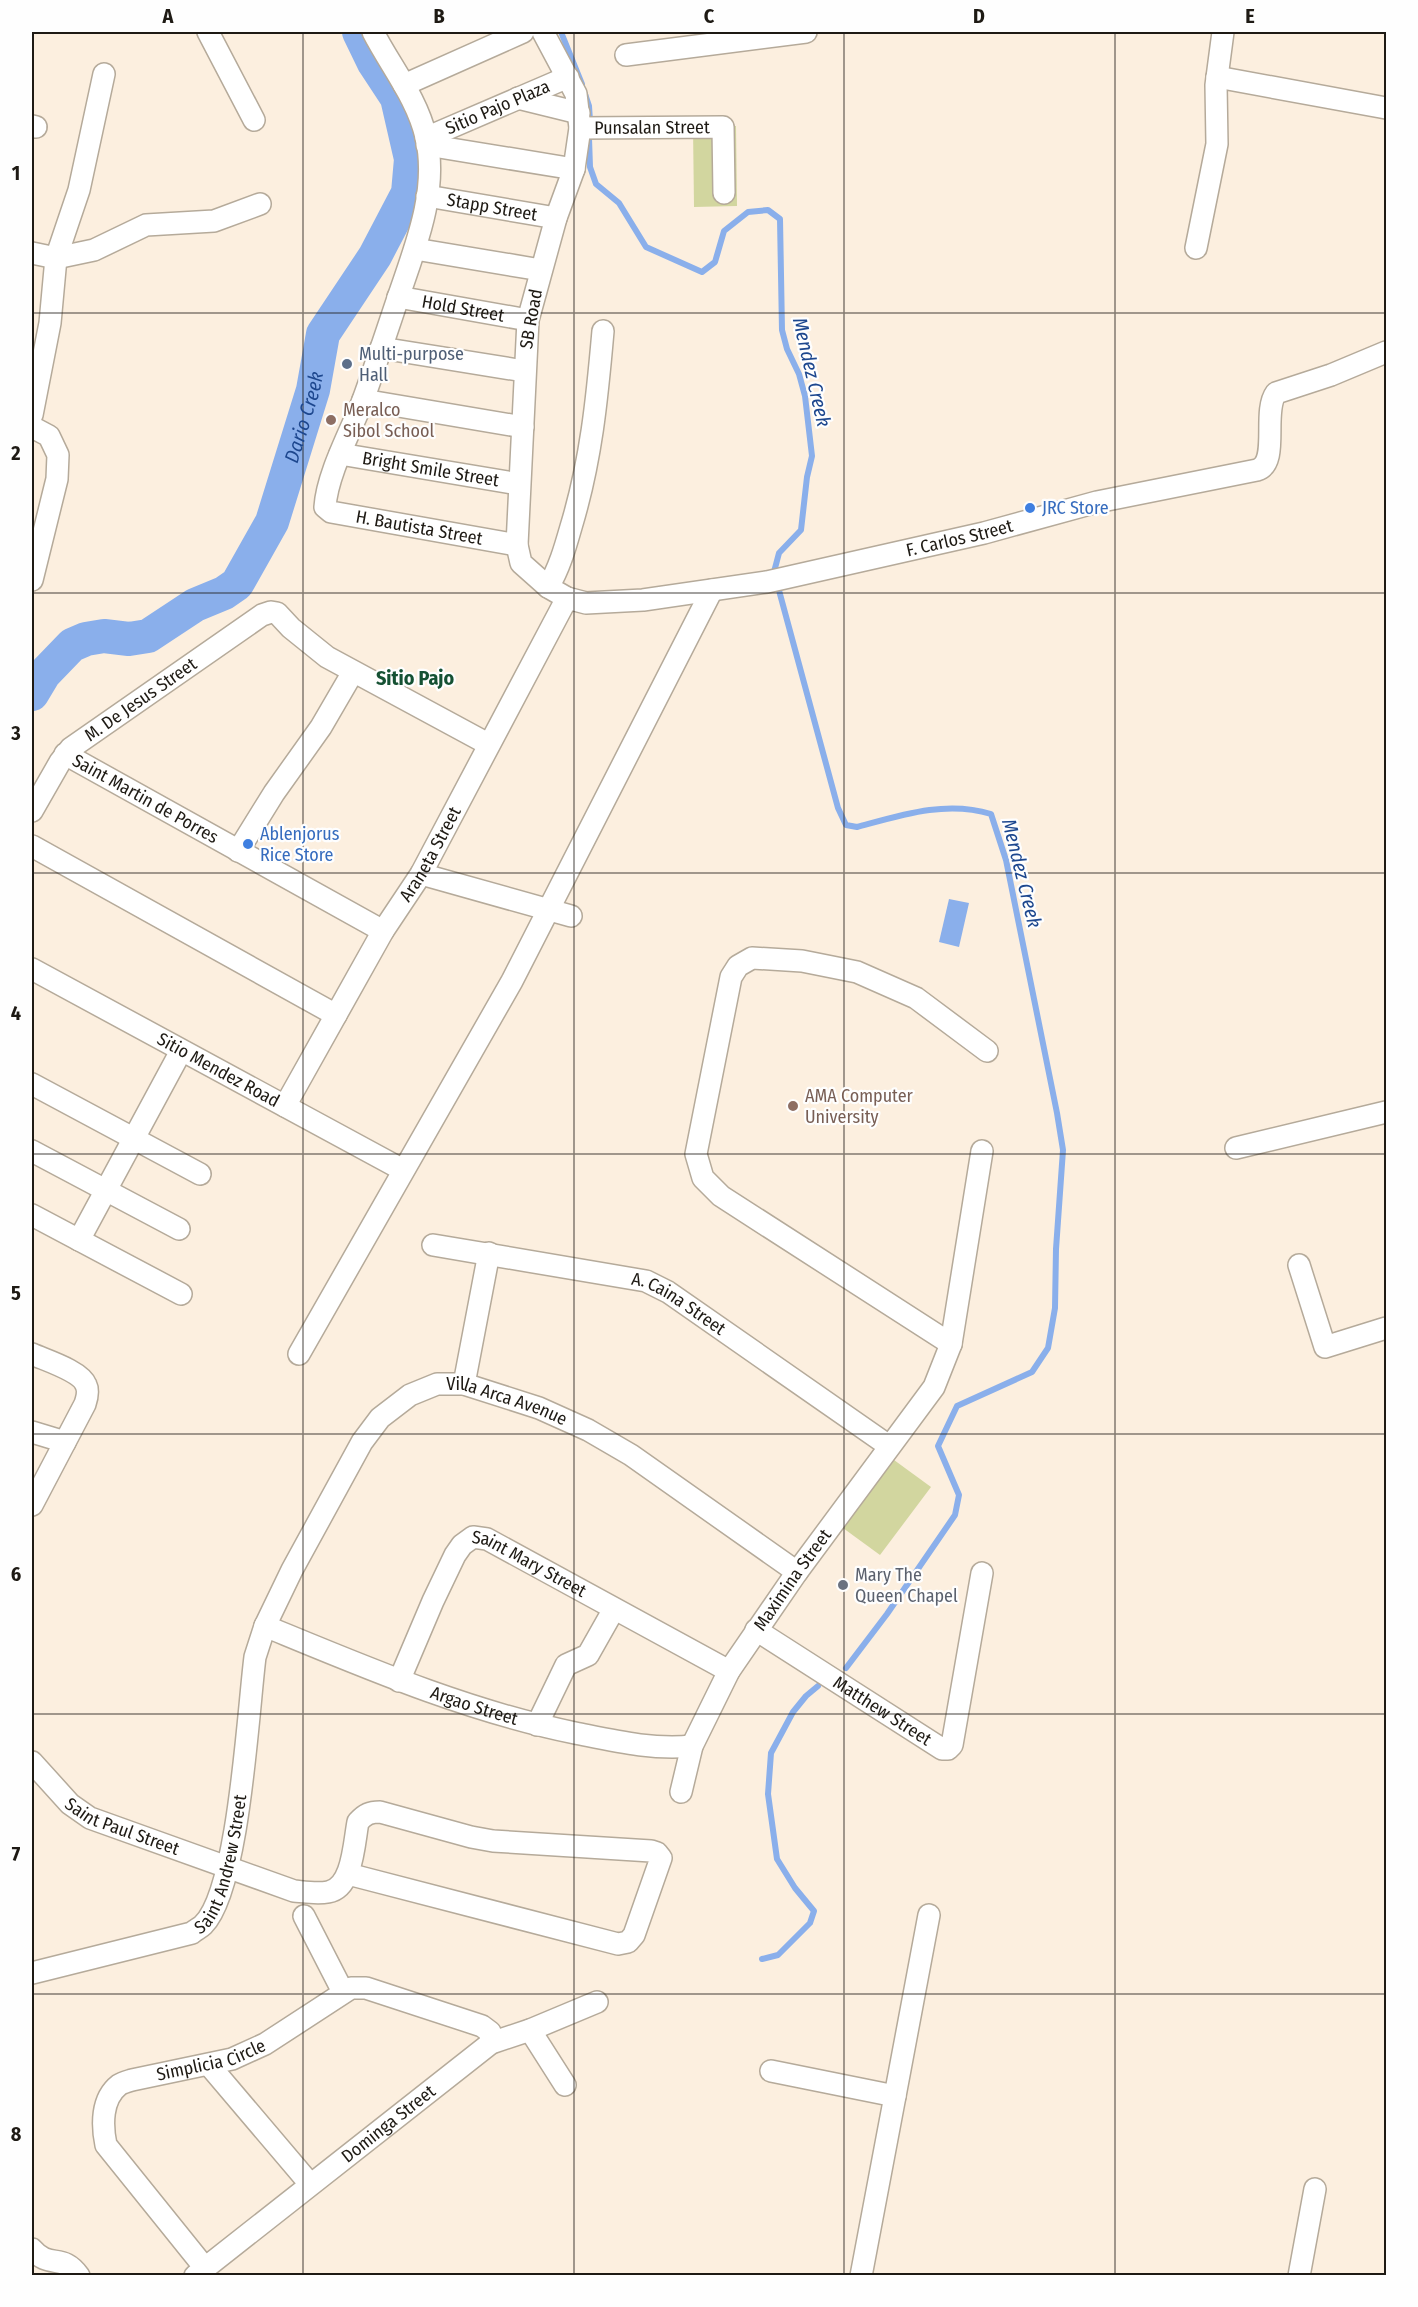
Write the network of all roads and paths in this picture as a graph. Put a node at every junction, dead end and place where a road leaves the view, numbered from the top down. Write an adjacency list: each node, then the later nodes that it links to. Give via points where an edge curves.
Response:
1 (208, 32): 14 (street)
2 (523, 32): 11 (street)
3 (543, 32): 9 (street, SB Road)
4 (806, 32): 7 (street)
5 (1223, 32): 10 (street)
6 (376, 33): 11 (street)
7 (626, 55)
8 (104, 75): 25 (street, via 79,190)
9 (568, 77): 12 (street, Sitio Pajo Plaza); 15 (street, SB Road, via 576,94)
10 (1217, 78): 13 (street); 22 (street, via 1217,144)
11 (404, 85): 16 (street)
12 (518, 98): 15 (street, Punsalan Street); 16 (street, Sitio Pajo Plaza)
13 (1386, 108)
14 (254, 120)
15 (579, 120): 17 (street, SB Road); 18 (street, Punsalan Street, via 723,127)
16 (427, 141): 17 (street); 19 (street)
17 (574, 170): 21 (street, SB Road)
18 (724, 193)
19 (427, 196): 21 (street, Stapp Street); 23 (street)
20 (260, 204): 25 (street, via 214,221 146,225 94,250)
21 (556, 218): 26 (street, SB Road)
22 (1196, 248)
23 (415, 249): 26 (street); 27 (street)
24 (32, 253): 25 (street)
25 (56, 258): 34 (street, via 50,323)
26 (541, 270): 28 (street, SB Road)
27 (398, 297): 28 (street, Hold Street); 30 (street)
28 (528, 320): 32 (street, SB Road)
29 (603, 331): 41 (street, via 588,466)
30 (381, 348): 32 (street); 33 (street)
31 (1385, 358): 42 (street, F. Carlos Street, via 1276,393 1270,404 1268,457 1261,469 1097,502 984,533 777,580)
32 (524, 371): 35 (street, SB Road)
33 (363, 399): 35 (street); 37 (street)
34 (32, 415)
35 (523, 427): 38 (street, SB Road)
36 (32, 428): 40 (street, via 49,436 58,455 57,479)
37 (340, 454): 38 (street, Bright Smile Street); 39 (street, H. Bautista Street, via 325,499 325,507 331,512)
38 (519, 484): 39 (street, SB Road)
39 (517, 545): 41 (street, SB Road, via 520,563)
40 (32, 580)
41 (548, 587): 43 (street, SB Road)
42 (712, 590): 43 (street, F. Carlos Street, via 643,600 586,603); 51 (street)
43 (567, 598): 45 (street, Araneta Street)
44 (353, 672): 45 (street); 46 (street, M. De Jesus Street, via 271,612); 49 (street)
45 (488, 744): 50 (street, Araneta Street)
46 (65, 754): 47 (street, M. De Jesus Street); 49 (street, Saint Martin de Porres)
47 (32, 811)
48 (32, 846): 55 (street)
49 (238, 851): 53 (street, Saint Martin de Porres)
50 (421, 874): 51 (street); 53 (street, Araneta Street)
51 (548, 909): 52 (street); 65 (street, via 506,991)
52 (571, 916)
53 (383, 931): 55 (street, Araneta Street)
54 (32, 969): 56 (street, Sitio Mendez Road)
55 (336, 1015): 59 (street, Araneta Street)
56 (181, 1051): 59 (street, Sitio Mendez Road); 61 (street)
57 (987, 1051): 76 (street, via 916,998 857,972 802,961 752,958 738,966 731,977 696,1154 703,1178 721,1196)
58 (32, 1084): 61 (street)
59 (285, 1106): 65 (street, Sitio Mendez Road)
60 (1386, 1112): 62 (street)
61 (134, 1139): 66 (street); 67 (street)
62 (1236, 1148)
63 (32, 1151): 67 (street)
64 (982, 1151): 76 (street, Maximina Street)
65 (403, 1170): 78 (street)
66 (201, 1174)
67 (106, 1191): 69 (street); 70 (street)
68 (32, 1215): 70 (street)
69 (179, 1229)
70 (79, 1240): 74 (street)
71 (432, 1245): 72 (street, A. Caina Street)
72 (489, 1253): 79 (street); 82 (street, A. Caina Street, via 646,1281 668,1292)
73 (1299, 1265): 75 (street, via 1325,1347)
74 (180, 1294)
75 (1386, 1328)
76 (951, 1344): 82 (street, Maximina Street, via 934,1387)
77 (32, 1354): 81 (street, via 86,1382 85,1404)
78 (300, 1354)
79 (464, 1384): 84 (street, Villa Arca Avenue, via 539,1408 588,1430 631,1455); 87 (street, Villa Arca Avenue, via 437,1384 410,1395 380,1418 362,1442)
80 (32, 1432): 81 (street)
81 (65, 1442): 83 (street)
82 (889, 1446): 84 (street, Maximina Street)
83 (32, 1505)
84 (797, 1572): 88 (street, Maximina Street)
85 (982, 1574): 88 (street, Matthew Street, via 952,1745 948,1749 942,1749)
86 (614, 1608): 89 (street, Saint Mary Street); 90 (street, Saint Mary Street, via 487,1539 473,1537 455,1555); 91 (street, via 588,1654 566,1665)
87 (265, 1626): 90 (street, Argao Street); 95 (street, Saint Andrew Street, via 255,1657)
88 (756, 1630): 89 (street, Maximina Street)
89 (729, 1671): 92 (street, Maximina Street)
90 (399, 1681): 91 (street, Argao Street)
91 (537, 1725): 92 (street, Argao Street, via 632,1745)
92 (692, 1746): 94 (street, Maximina Street)
93 (32, 1761): 95 (street, Saint Paul Street, via 70,1804 90,1818)
94 (681, 1792)
95 (228, 1867): 96 (street, Saint Paul Street, via 294,1891 336,1890); 99 (street, Saint Andrew Street, via 211,1914 192,1933)
96 (348, 1874): 96 (street, via 618,1944 628,1942 634,1935 661,1858 651,1851 471,1837 371,1812 358,1822)
97 (929, 1915): 107 (street)
98 (304, 1916): 100 (street)
99 (32, 1973)
100 (343, 1992): 103 (street, via 366,1989 482,2026 490,2032); 104 (street, Simplicia Circle, via 249,2053)
101 (597, 2002): 102 (street, Dominga Street)
102 (530, 2030): 103 (street, Dominga Street); 106 (street)
103 (490, 2043): 108 (street, Dominga Street)
104 (209, 2064): 108 (street); 111 (street, Simplicia Circle, via 118,2085 108,2100 103,2120 106,2145)
105 (771, 2071): 107 (street)
106 (565, 2085)
107 (895, 2096): 113 (street)
108 (310, 2184): 111 (street, Dominga Street)
109 (1315, 2188): 114 (street)
110 (32, 2249): 112 (street, via 43,2260 68,2263)
111 (200, 2272)
112 (80, 2276)
113 (861, 2276)
114 (1299, 2276)

